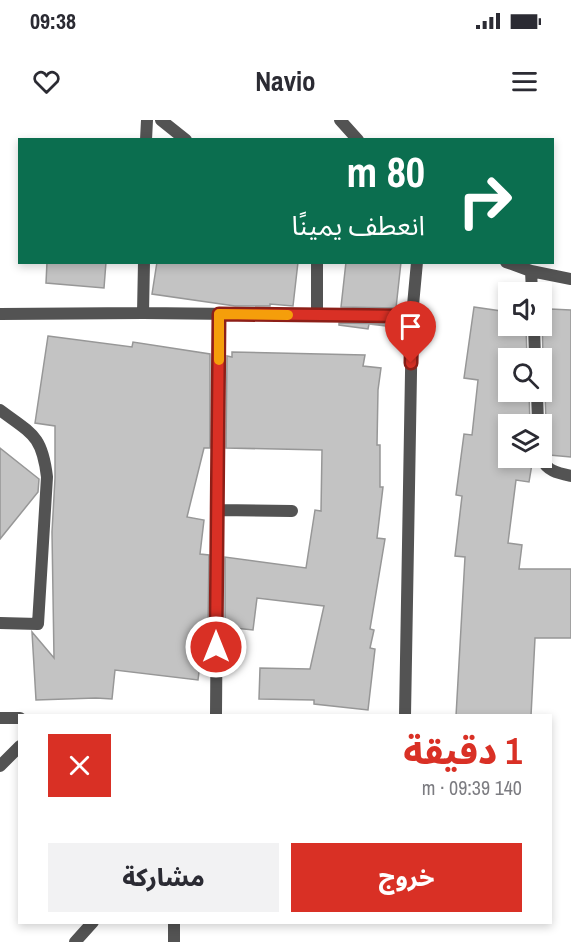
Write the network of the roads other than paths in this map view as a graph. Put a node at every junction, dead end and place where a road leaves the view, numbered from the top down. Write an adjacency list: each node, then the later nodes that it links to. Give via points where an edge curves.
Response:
1 (147, 120): 4 (street)
2 (161, 120): 5 (street)
3 (340, 120): 6 (street)
4 (146, 138)
5 (184, 138)
6 (356, 138)
7 (144, 264): 14 (street)
8 (317, 264): 17 (street)
9 (417, 264): 18 (street)
10 (512, 264): 11 (street)
11 (531, 271): 12 (street); 13 (street)
12 (571, 279)
13 (532, 282)
14 (143, 313): 15 (street); 16 (street)
15 (0, 314)
16 (219, 314): 17 (street); 22 (street)
17 (317, 315): 18 (street)
18 (412, 316): 26 (street)
19 (0, 410): 24 (street, via 38,440 47,477 38,624)
20 (549, 468): 21 (street)
21 (571, 476)
22 (218, 510): 23 (street); 25 (street)
23 (292, 511)
24 (0, 623)
25 (215, 714)
26 (405, 714)
27 (0, 718): 28 (street)
28 (18, 718)
29 (18, 748): 30 (street)
30 (0, 766)
31 (91, 924): 33 (street)
32 (174, 924): 34 (street)
33 (75, 942)
34 (174, 942)

